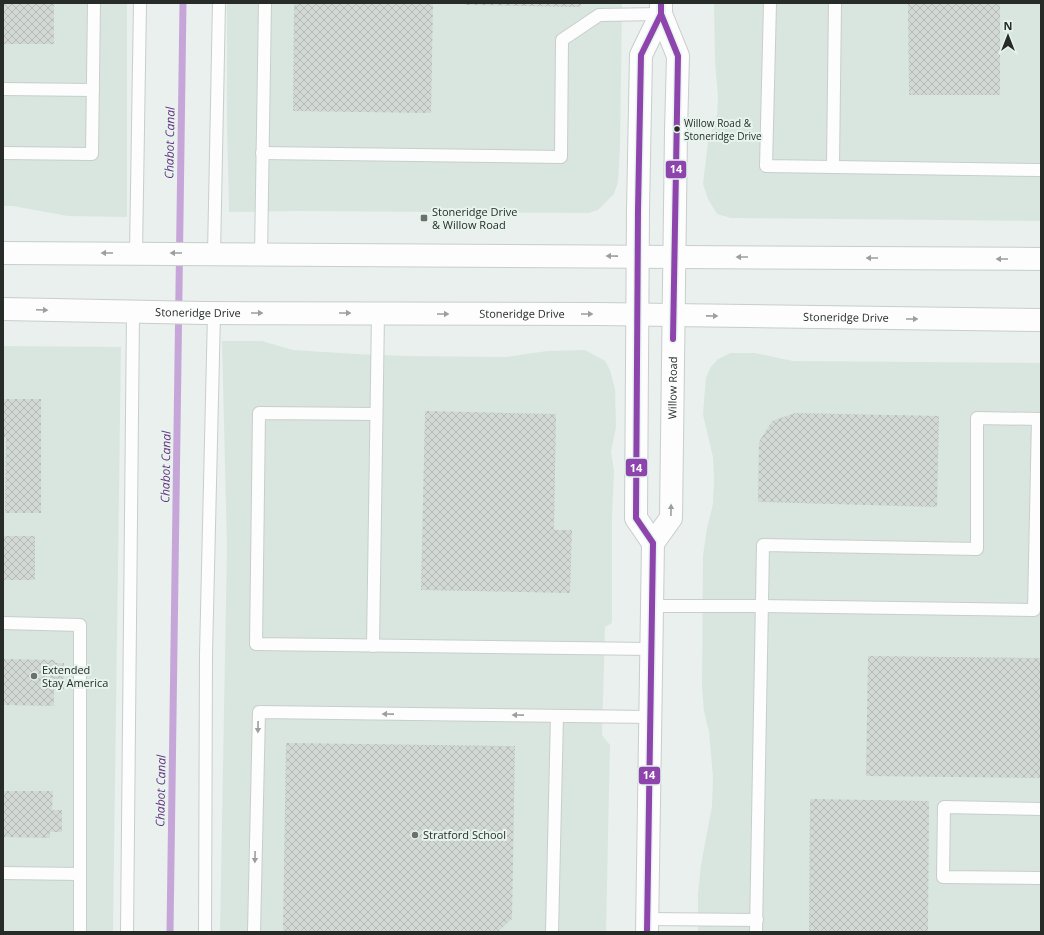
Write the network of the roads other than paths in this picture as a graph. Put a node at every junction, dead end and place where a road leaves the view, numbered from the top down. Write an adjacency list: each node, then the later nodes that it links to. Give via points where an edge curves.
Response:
1 (94, 3): 9 (lane)
2 (140, 3): 15 (lane)
3 (219, 3): 16 (lane)
4 (265, 3): 11 (lane)
5 (770, 3): 12 (lane, via 766,166)
6 (835, 3): 12 (lane)
7 (661, 9): 11 (lane, via 599,15 562,40 561,157); 18 (main road, via 641,55); 19 (main road, Willow Road, via 678,56)
8 (3, 89): 9 (lane)
9 (93, 90): 10 (lane, via 92,154)
10 (3, 153)
11 (262, 153): 17 (lane)
12 (833, 167): 13 (lane)
13 (1041, 170)
14 (3, 252): 15 (main road, one-way to 14)
15 (141, 253): 16 (main road, one-way to 15)
16 (210, 254): 17 (main road)
17 (261, 254): 18 (main road, one-way to 17)
18 (638, 256): 19 (main road); 25 (main road)
19 (674, 256): 20 (main road, one-way to 19); 26 (main road, Willow Road)
20 (1041, 259)
21 (3, 309): 22 (main road, Stoneridge Drive, one-way to 22)
22 (139, 312): 23 (main road, Stoneridge Drive); 46 (lane, via 129,604)
23 (209, 313): 24 (main road, Stoneridge Drive, one-way to 24); 47 (lane)
24 (378, 313): 25 (main road, Stoneridge Drive, one-way to 25); 28 (lane)
25 (637, 315): 26 (main road, Stoneridge Drive); 31 (main road, via 636,518)
26 (673, 315): 27 (main road, Stoneridge Drive, one-way to 27); 31 (main road, Willow Road, one-way to 26, via 671,518)
27 (1041, 320)
28 (376, 414): 35 (lane); 35 (lane, via 259,412 256,644)
29 (1040, 419): 30 (lane); 33 (lane, via 977,418 977,549 764,545)
30 (1039, 479): 33 (lane, via 1034,610)
31 (653, 543): 32 (main road)
32 (652, 606): 33 (lane); 36 (main road)
33 (762, 606): 44 (lane)
34 (3, 623): 41 (lane, via 80,625)
35 (374, 646): 36 (lane)
36 (651, 649): 38 (main road)
37 (557, 716): 38 (lane); 48 (lane, one-way to 48, via 259,712); 49 (lane)
38 (650, 717): 43 (main road)
39 (1041, 809): 42 (lane, via 944,807 943,877)
40 (3, 874): 41 (lane)
41 (80, 874): 45 (lane)
42 (1041, 878)
43 (647, 925): 44 (lane)
44 (756, 926)
45 (80, 932)
46 (127, 932)
47 (205, 932)
48 (254, 932)
49 (552, 932)

